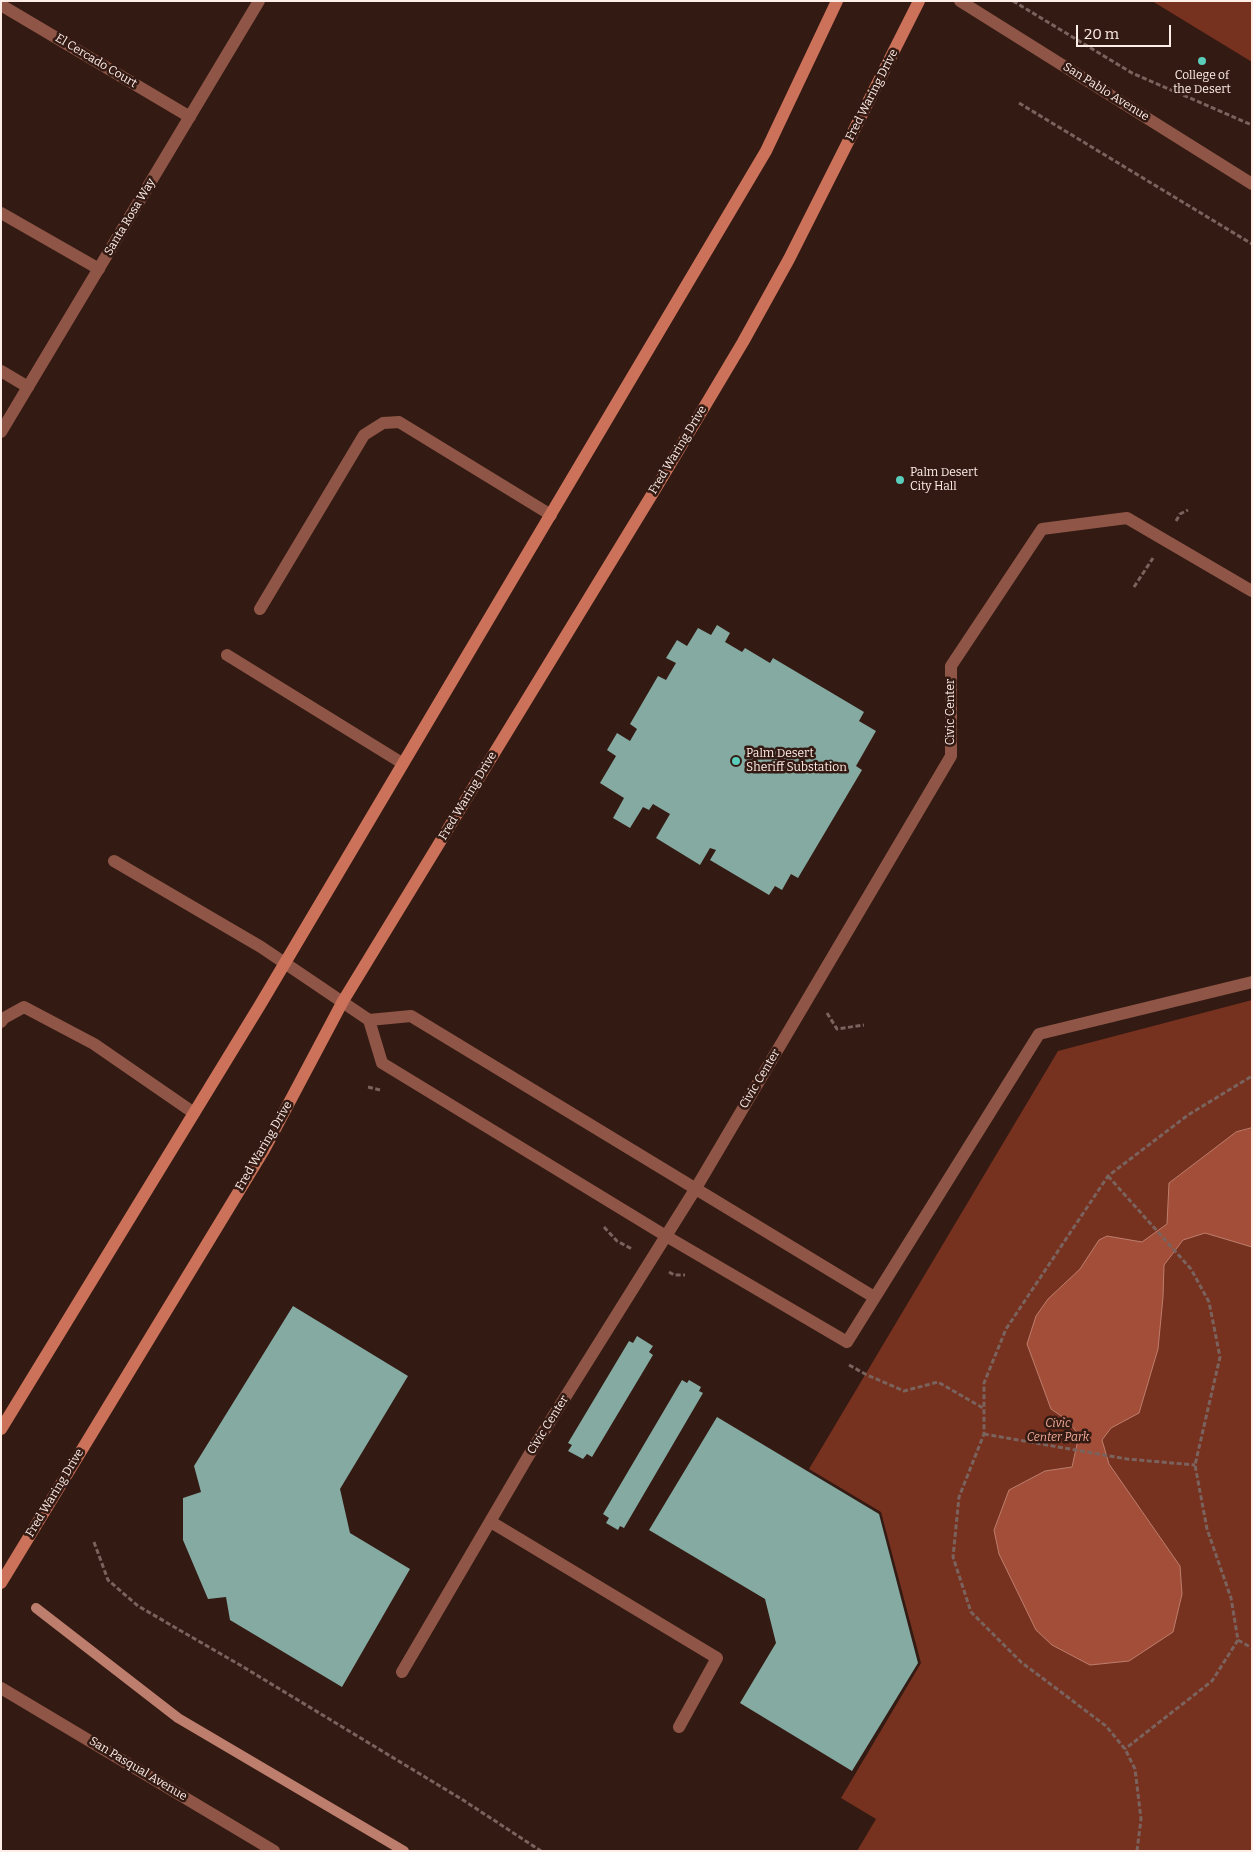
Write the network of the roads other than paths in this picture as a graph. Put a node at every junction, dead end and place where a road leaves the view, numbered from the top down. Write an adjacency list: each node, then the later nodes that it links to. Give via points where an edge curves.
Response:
1 (259, 1): 6 (street, Santa Rosa Way)
2 (837, 1): 13 (main road, via 766,151)
3 (919, 1): 21 (main road, Fred Waring Drive, via 789,259 742,342)
4 (960, 1): 7 (street, San Pablo Avenue)
5 (1, 5): 6 (street, El Cercado Court)
6 (190, 117): 9 (street, Santa Rosa Way)
7 (1252, 184)
8 (1, 213): 9 (street)
9 (99, 269): 11 (street, Santa Rosa Way)
10 (1, 371): 11 (street)
11 (28, 387): 12 (street, Santa Rosa Way)
12 (1, 432)
13 (550, 515): 15 (street, via 399,422 382,422 364,435); 17 (main road)
14 (1252, 591): 25 (street, Civic Center, via 1127,518 1042,529 951,666 951,756)
15 (260, 609)
16 (227, 655): 17 (street)
17 (402, 764): 19 (main road)
18 (114, 861): 19 (street)
19 (284, 963): 21 (street); 24 (main road)
20 (1252, 982): 27 (street, via 1039,1034)
21 (343, 1001): 22 (street); 30 (main road, Fred Waring Drive, via 264,1150)
22 (370, 1020): 25 (street, via 411,1016); 26 (street, via 382,1063)
23 (1, 1022): 24 (street, via 24,1007 94,1044)
24 (194, 1113): 28 (main road)
25 (696, 1188): 26 (street, Civic Center); 27 (street)
26 (666, 1236): 27 (street, via 847,1342); 29 (street, Civic Center)
27 (874, 1297)
28 (1, 1429)
29 (490, 1522): 31 (street, Civic Center); 33 (street, via 717,1658)
30 (1, 1583)
31 (402, 1672)
32 (1, 1688): 34 (street, San Pasqual Avenue)
33 (679, 1727)
34 (274, 1851)

